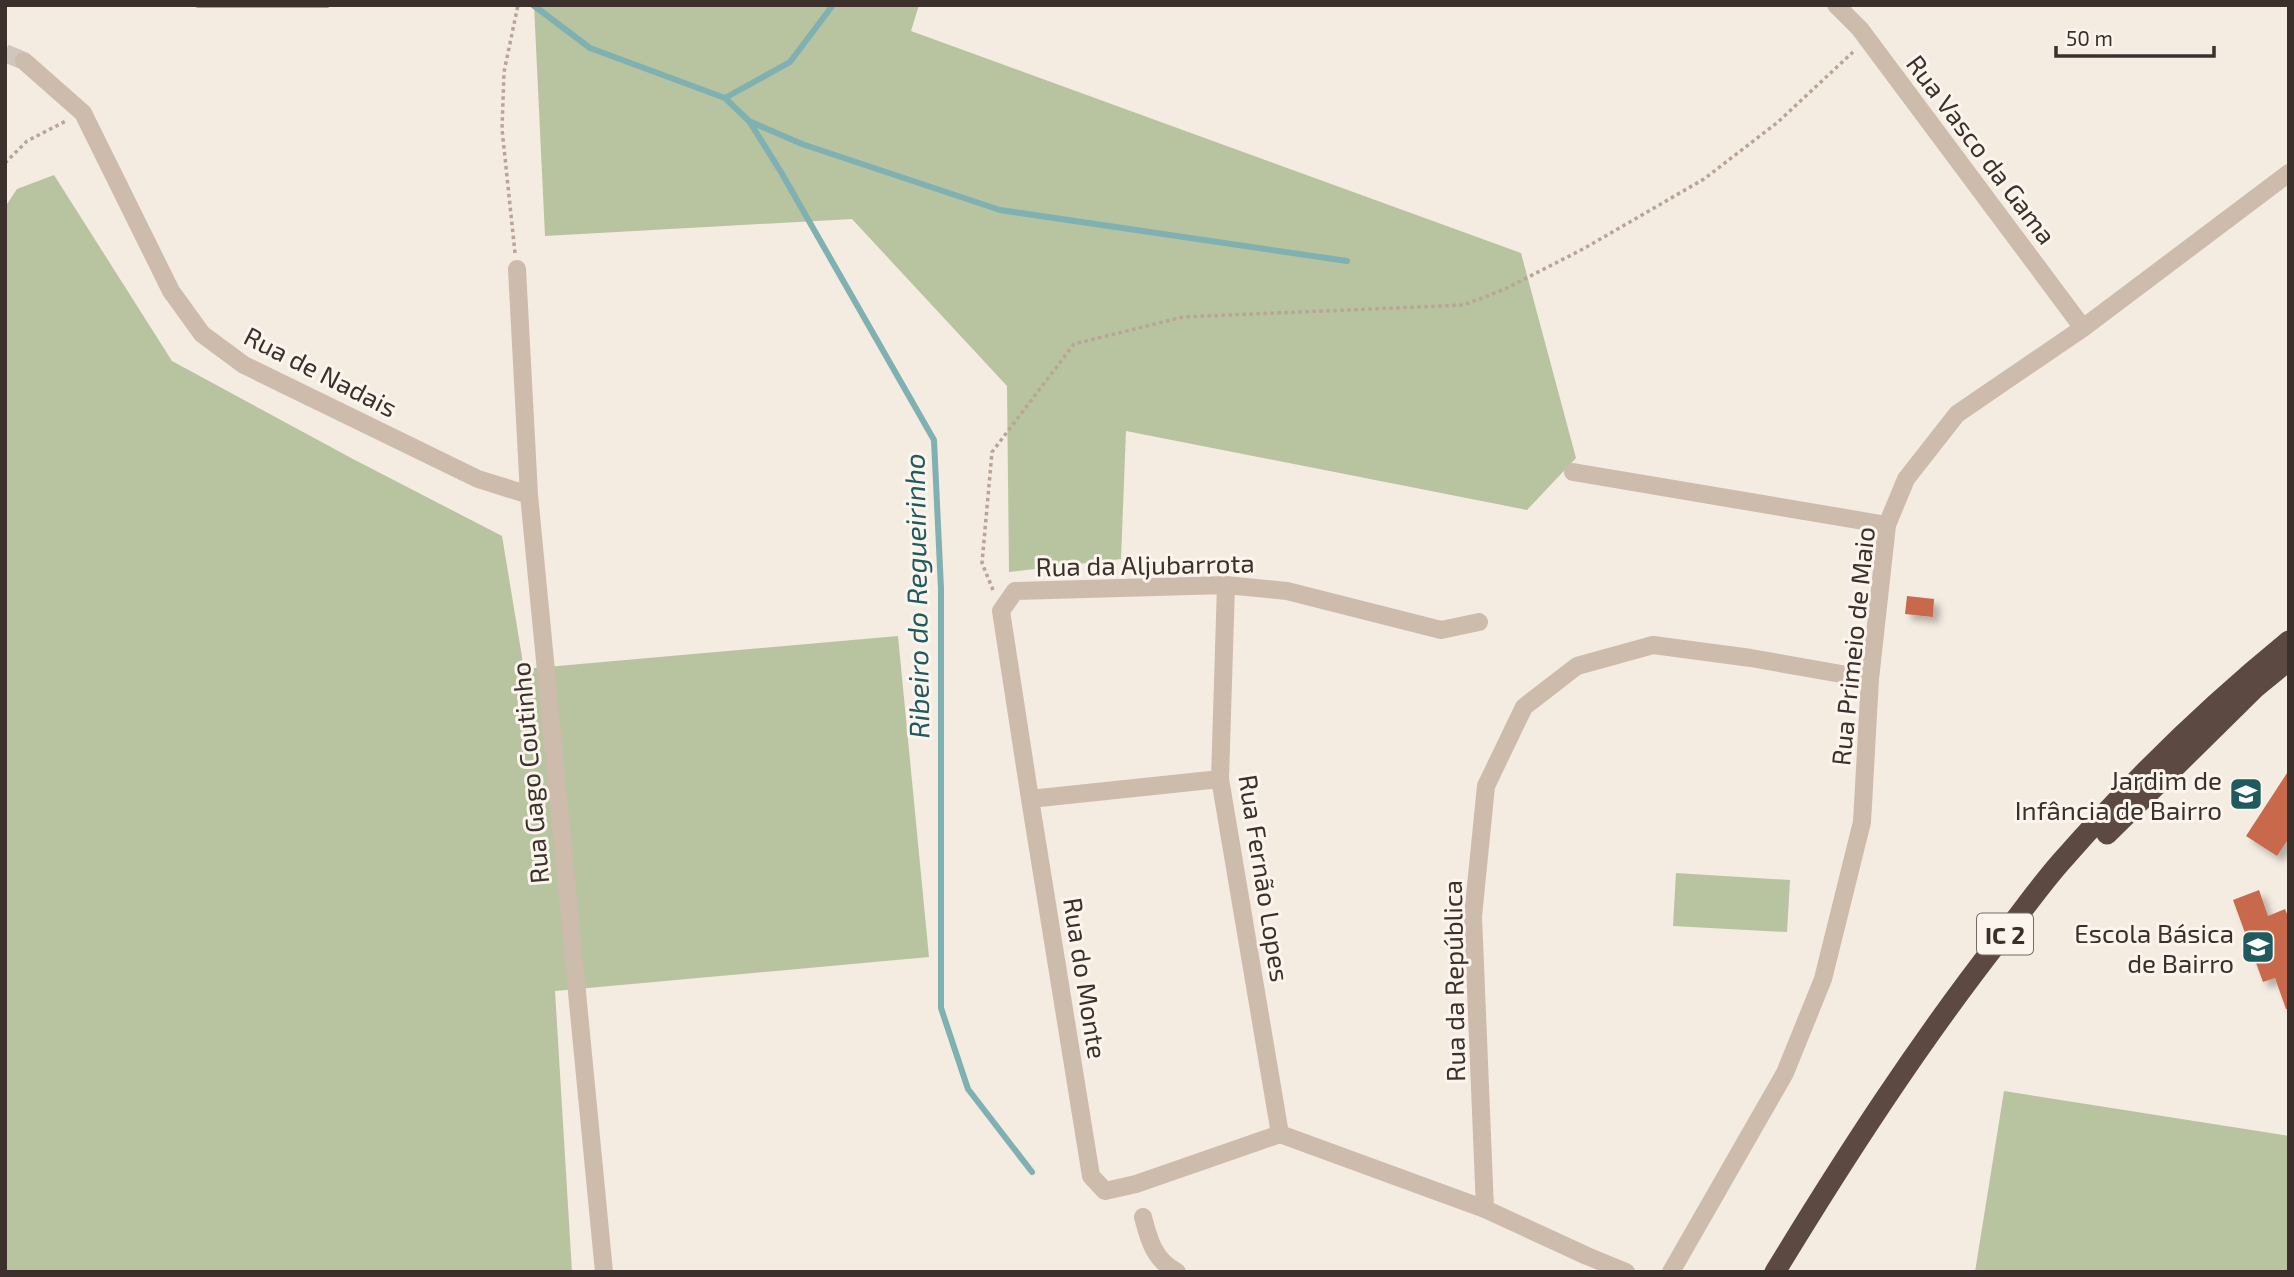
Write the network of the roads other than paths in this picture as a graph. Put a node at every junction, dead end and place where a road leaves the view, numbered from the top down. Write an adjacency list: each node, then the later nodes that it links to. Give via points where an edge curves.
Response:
1 (1836, 5): 5 (street, Rua Vasco da Gama, via 1867,39)
2 (24, 61): 7 (street, Rua de Nadais, via 83,113 171,291 202,334 256,371 478,479)
3 (2289, 173): 5 (street, Rua Primeio de Maio)
4 (517, 269): 7 (street, Rua Gago Coutinho)
5 (2083, 328): 8 (street, Rua Primeio de Maio, via 1957,414 1906,479)
6 (1573, 472): 8 (street)
7 (529, 495): 20 (street, Rua Gago Coutinho)
8 (1887, 525): 14 (street, Rua Primeio de Maio)
9 (1226, 585): 10 (street, Rua da Aljubarrota, via 1015,591); 11 (street, Rua da Aljubarrota, via 1287,591 1441,630); 15 (street, Rua Fernão Lopes)
10 (1001, 611): 16 (street, Rua do Monte)
11 (1479, 622)
12 (2289, 641): 24 (highway, IC 2, via 2149,768 2060,863 1944,1012)
13 (2289, 660): 25 (highway, IC 2, via 2256,687 2072,870 1955,1018)
14 (1870, 679): 18 (street, Rua da República, via 1653,645 1577,666 1524,707 1486,786 1473,916); 23 (street, Rua Primeio de Maio, via 1862,822 1823,979 1785,1073)
15 (1220, 779): 16 (street); 17 (street, Rua Fernão Lopes)
16 (1030, 799): 17 (street, Rua do Monte, via 1091,1176 1105,1191)
17 (1280, 1134): 18 (street)
18 (1485, 1209): 22 (street)
19 (1143, 1217): 21 (street, via 1157,1257)
20 (604, 1272)
21 (1177, 1272)
22 (1626, 1272)
23 (1671, 1272)
24 (1774, 1272)
25 (1791, 1272)

